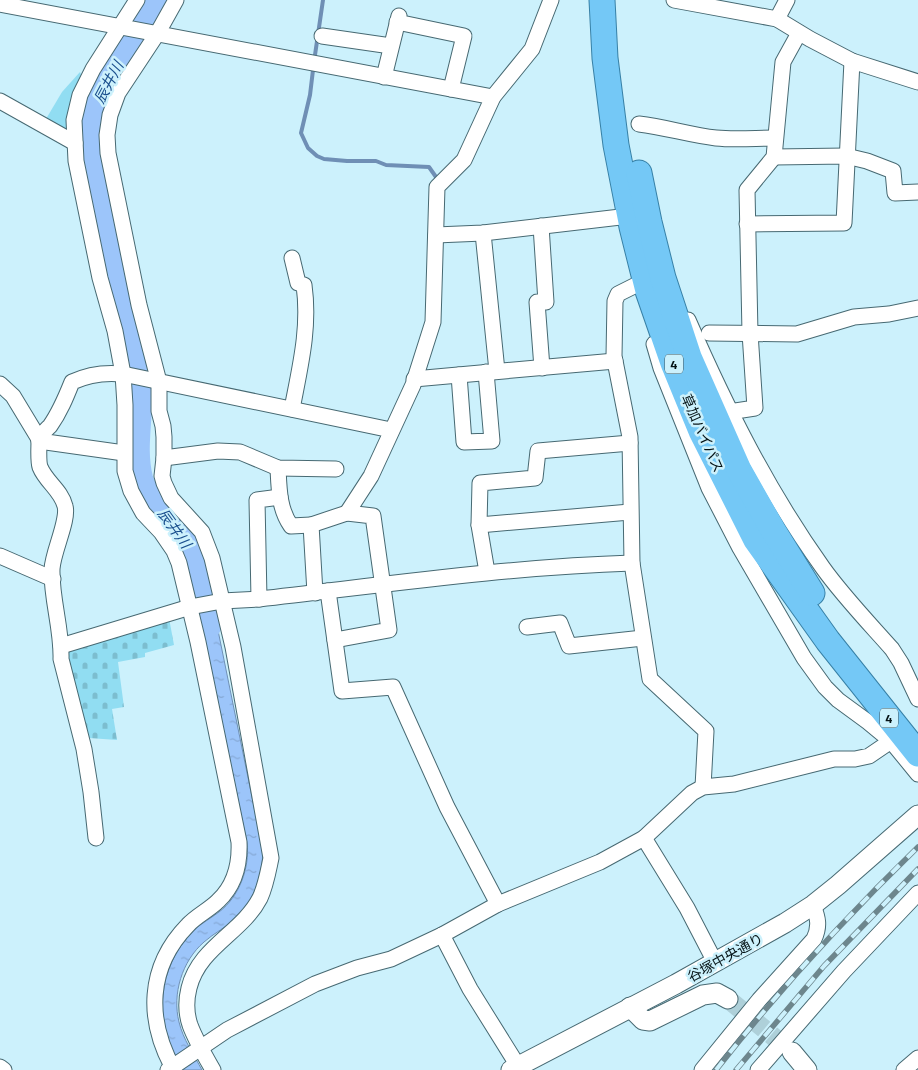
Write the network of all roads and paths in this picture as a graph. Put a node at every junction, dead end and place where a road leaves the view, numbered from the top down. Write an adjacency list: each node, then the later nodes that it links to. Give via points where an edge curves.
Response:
1 (137, 0): 10 (street)
2 (176, 0): 12 (street)
3 (550, 0): 19 (street, via 532,49)
4 (602, 0): 27 (highway, 草加バイパス / 4, via 605,58 615,136)
5 (617, 0): 33 (highway, 草加バイパス / 4, via 632,142)
6 (674, 0): 9 (street)
7 (786, 0): 9 (street)
8 (0, 4): 10 (street)
9 (777, 18): 11 (street)
10 (122, 27): 12 (street); 23 (street, via 93,69 80,96 74,120)
11 (799, 33): 15 (street); 22 (street, via 783,62)
12 (153, 34): 16 (street); 44 (street, via 118,93 107,135)
13 (322, 36): 14 (street)
14 (391, 46): 16 (street); 18 (street, via 398,19 464,36)
15 (852, 61): 17 (street); 24 (street)
16 (384, 77): 18 (street)
17 (918, 82)
18 (451, 89): 19 (street)
19 (494, 97): 31 (street, via 464,160 437,187)
20 (0, 101): 23 (street)
21 (639, 124): 22 (street, via 718,138)
22 (776, 138): 25 (street)
23 (75, 143): 41 (street, via 100,278)
24 (846, 156): 25 (street); 26 (street, via 893,172 895,192); 28 (street, via 844,223)
25 (774, 158): 28 (street, via 747,190)
26 (918, 192)
27 (631, 222): 29 (street); 34 (street); 73 (highway, 草加バイパス / 4, via 648,291 673,363 725,480 756,540 793,594)
28 (747, 224): 37 (street)
29 (542, 226): 30 (street); 39 (street, via 546,302 536,302)
30 (483, 233): 31 (street); 40 (street)
31 (436, 235): 43 (street, via 433,322)
32 (292, 258): 46 (street, via 298,283 304,285 307,322)
33 (663, 278): 47 (street, via 682,307); 73 (highway, 草加バイパス / 4, via 689,357 739,470 806,584)
34 (636, 285): 38 (street, via 618,294 615,301); 76 (street, via 661,368 709,488 804,658 825,688)
35 (918, 308): 37 (street, via 854,317 797,334)
36 (709, 333): 37 (street)
37 (750, 333): 47 (street, via 756,408)
38 (615, 361): 39 (street); 50 (street)
39 (542, 368): 40 (street)
40 (492, 372): 42 (street); 42 (street, via 492,441 464,442)
41 (126, 375): 44 (street); 49 (street, via 87,375 72,382 63,405); 51 (street)
42 (459, 375): 43 (street)
43 (414, 379): 48 (street)
44 (155, 381): 46 (street); 52 (street, via 164,426)
45 (0, 384): 49 (street, via 13,396)
46 (292, 409): 48 (street)
47 (729, 412): 74 (street, via 804,547 892,649)
48 (391, 430): 57 (street, via 371,476)
49 (39, 440): 51 (street); 63 (street, via 40,466 65,507 52,568)
50 (630, 443): 56 (street); 58 (street, via 538,452 535,478 480,483)
51 (124, 453): 68 (street, via 131,491 143,513 174,551)
52 (164, 458): 53 (street, via 218,451 240,452); 67 (street, via 164,483 171,498 202,532 212,558)
53 (278, 468): 54 (street); 55 (street)
54 (336, 469)
55 (280, 497): 59 (street, via 284,517 291,526); 66 (street, via 257,500)
56 (630, 512): 58 (street); 61 (street)
57 (347, 513): 59 (street); 64 (street, via 373,516)
58 (479, 525): 62 (street)
59 (311, 526): 65 (street)
60 (0, 556): 63 (street)
61 (632, 562): 62 (street); 70 (street)
62 (487, 572): 64 (street)
63 (53, 579): 72 (street)
64 (383, 585): 65 (street); 71 (street, via 389,630)
65 (322, 592): 66 (street); 71 (street)
66 (258, 599): 67 (street)
67 (220, 601): 68 (street); 90 (street, via 233,647 271,858 259,899 246,918 199,963 191,980 186,1007)
68 (191, 607): 72 (street); 95 (street, via 240,858 229,888 219,901 178,934 157,975 154,996 156,1023)
69 (527, 627): 70 (street, via 560,623 568,646)
70 (643, 638): 79 (street, via 650,679 706,731)
71 (335, 640): 84 (street, via 342,691 393,687 447,807)
72 (61, 646): 81 (street, via 61,659 84,749)
73 (866, 677): 75 (highway, 草加バイパス / 4); 77 (highway, 草加バイパス / 4)
74 (918, 699)
75 (918, 726)
76 (891, 741): 78 (street); 79 (street, via 869,756 834,759 743,782)
77 (918, 754)
78 (918, 774)
79 (704, 787): 82 (street, via 685,799)
80 (918, 815): 85 (street, 谷塚中央通り)
81 (96, 838)
82 (644, 838): 84 (street, via 600,862); 87 (street, via 687,908)
83 (918, 893): 99 (street, via 844,971)
84 (498, 904): 86 (street)
85 (813, 905): 87 (street, 谷塚中央通り); 98 (street, via 819,920 814,939)
86 (442, 935): 90 (street, via 390,959 315,984); 94 (street, via 470,989)
87 (715, 962): 89 (street, 谷塚中央通り)
88 (728, 999): 89 (street, via 717,993 703,996 650,1021 643,1020)
89 (630, 1007): 94 (street, 谷塚中央通り)
90 (198, 1048): 95 (street); 97 (street)
91 (792, 1052): 100 (street)
92 (918, 1058): 101 (street)
93 (0, 1067): 96 (street)
94 (524, 1067)
95 (172, 1068)
96 (4, 1070)
97 (213, 1070)
98 (702, 1070)
99 (758, 1070)
100 (807, 1070)
101 (904, 1070)

